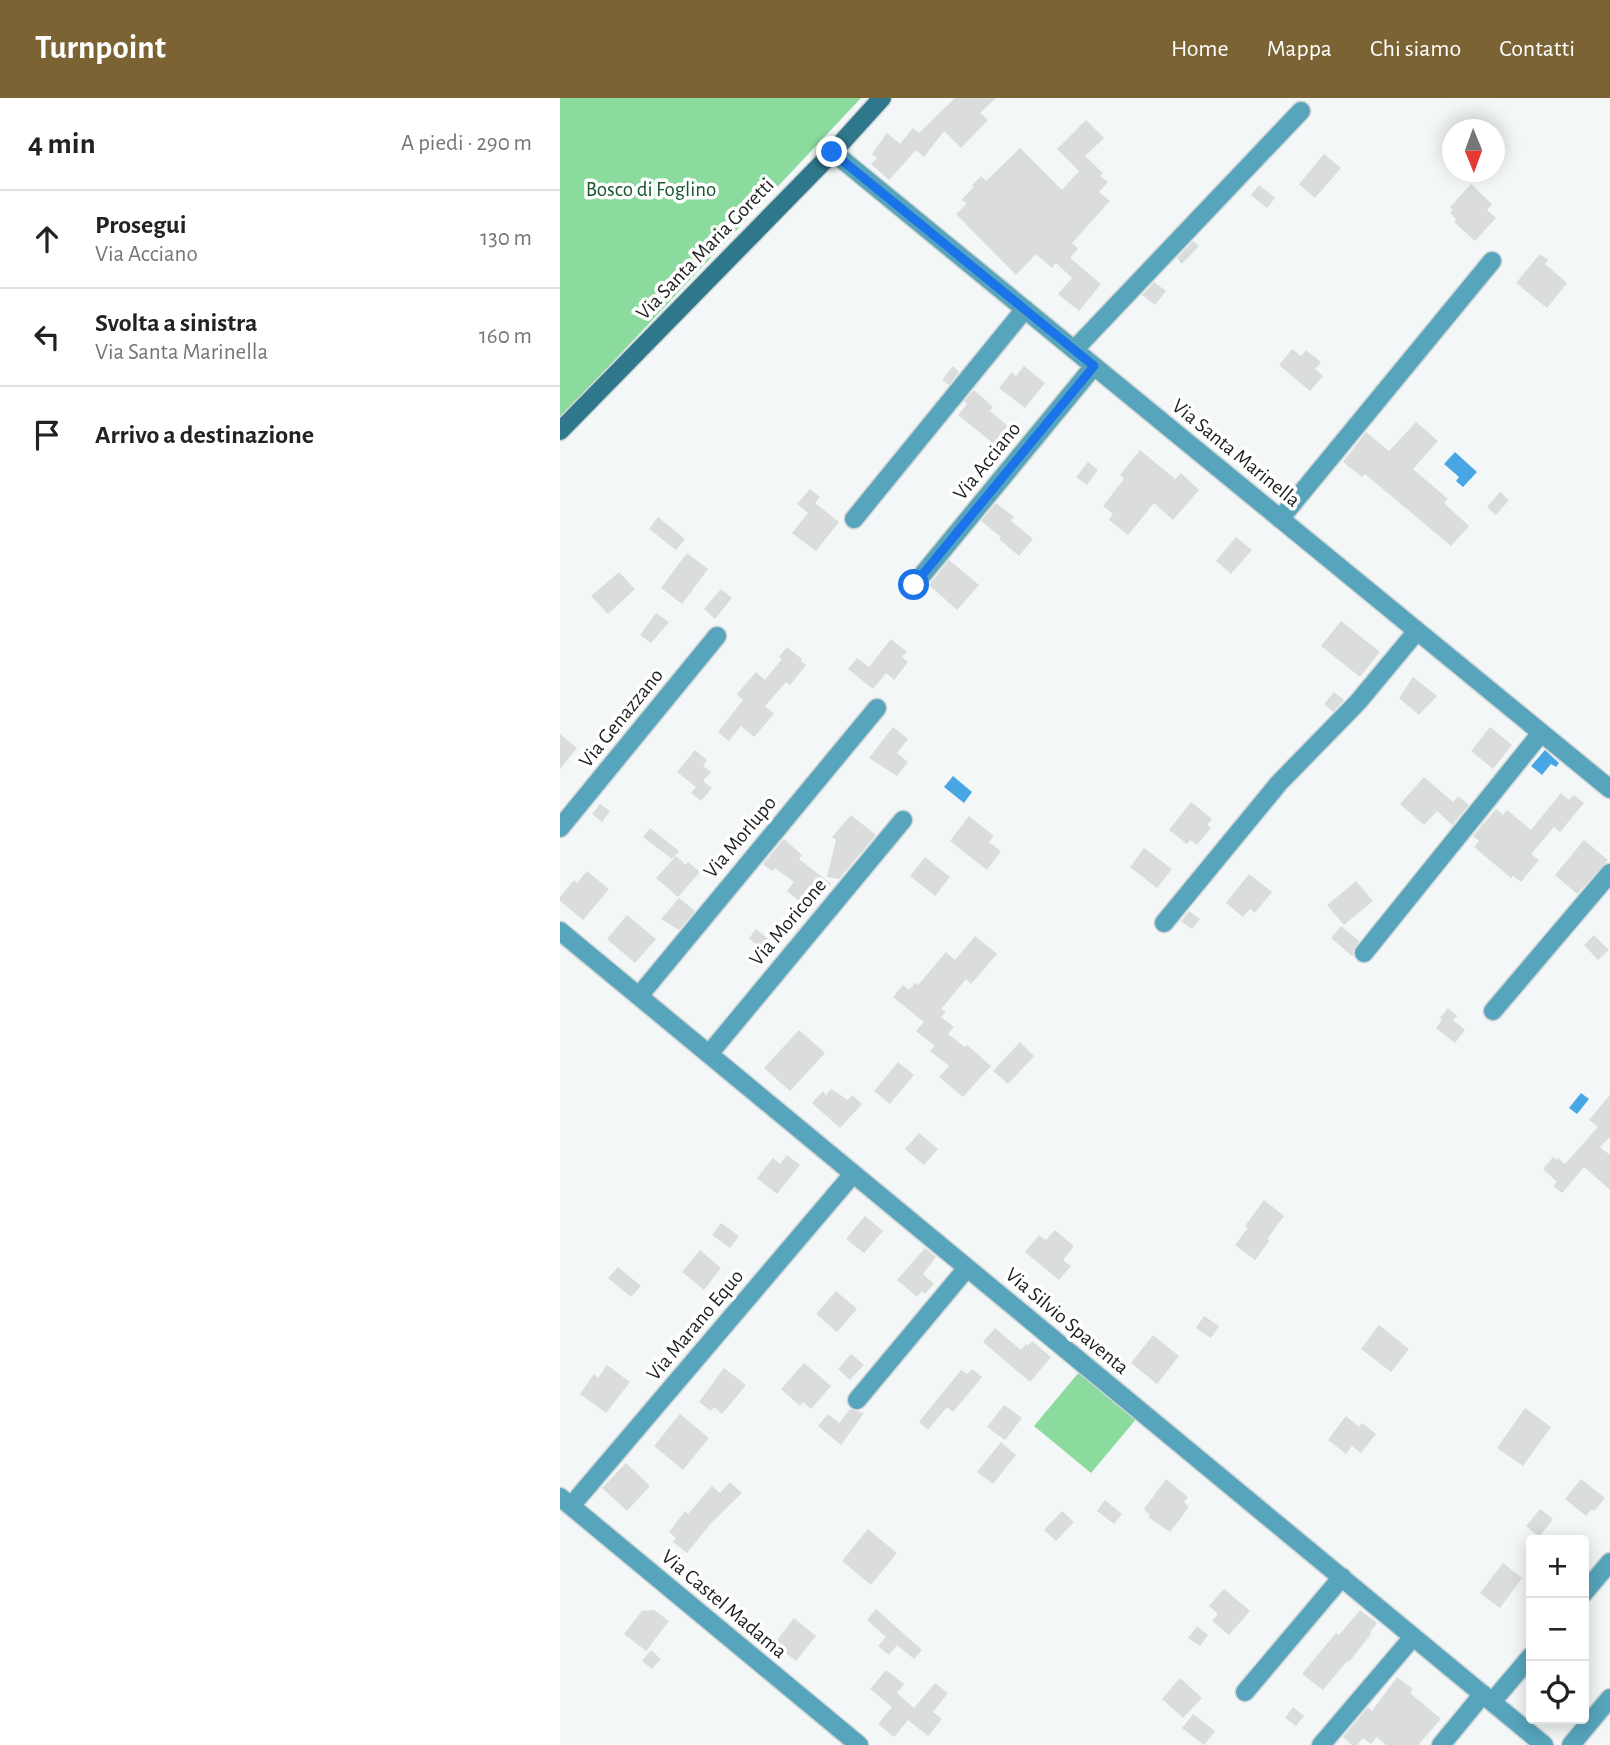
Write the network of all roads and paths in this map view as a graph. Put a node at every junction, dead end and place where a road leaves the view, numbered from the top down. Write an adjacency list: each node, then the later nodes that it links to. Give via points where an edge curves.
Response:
1 (882, 98): 3 (main road, Via Santa Maria Goretti)
2 (1301, 111): 6 (street)
3 (832, 152): 5 (street, Via Santa Marinella); 8 (main road, Via Santa Maria Goretti)
4 (1492, 261): 10 (street)
5 (1025, 309): 6 (street, Via Santa Marinella); 9 (street)
6 (1074, 350): 7 (street, Via Santa Marinella)
7 (1094, 366): 10 (street, Via Santa Marinella); 11 (street, Via Acciano)
8 (560, 431)
9 (854, 519)
10 (1280, 519): 12 (street, Via Santa Marinella)
11 (914, 585)
12 (1417, 631): 15 (street, Via Santa Marinella); 20 (street, via 1358,702 1279,783)
13 (717, 636): 18 (street, Via Genazzano)
14 (877, 708): 23 (street, Via Morlupo)
15 (1541, 733): 16 (street, Via Santa Marinella); 22 (street)
16 (1610, 789)
17 (903, 820): 25 (street, Via Moricone)
18 (560, 828)
19 (1610, 873): 24 (street)
20 (1164, 923)
21 (560, 931): 23 (street, Via Silvio Spaventa)
22 (1364, 953)
23 (639, 996): 25 (street, Via Silvio Spaventa)
24 (1493, 1011)
25 (709, 1054): 26 (street, Via Silvio Spaventa)
26 (853, 1174): 27 (street, Via Silvio Spaventa); 29 (street, Via Marano Equo)
27 (967, 1268): 28 (street); 31 (street, Via Silvio Spaventa)
28 (857, 1400)
29 (566, 1502): 38 (street, Via Castel Madama)
30 (1610, 1562): 32 (street)
31 (1342, 1577): 33 (street, Via Silvio Spaventa); 35 (street)
32 (1589, 1587)
33 (1413, 1637): 36 (street, Via Silvio Spaventa); 39 (street)
34 (1526, 1661): 36 (street)
35 (1245, 1692)
36 (1487, 1698): 40 (street); 41 (street, Via Silvio Spaventa)
37 (1610, 1698): 42 (street)
38 (859, 1745)
39 (1321, 1745)
40 (1441, 1745)
41 (1544, 1745)
42 (1571, 1745)

